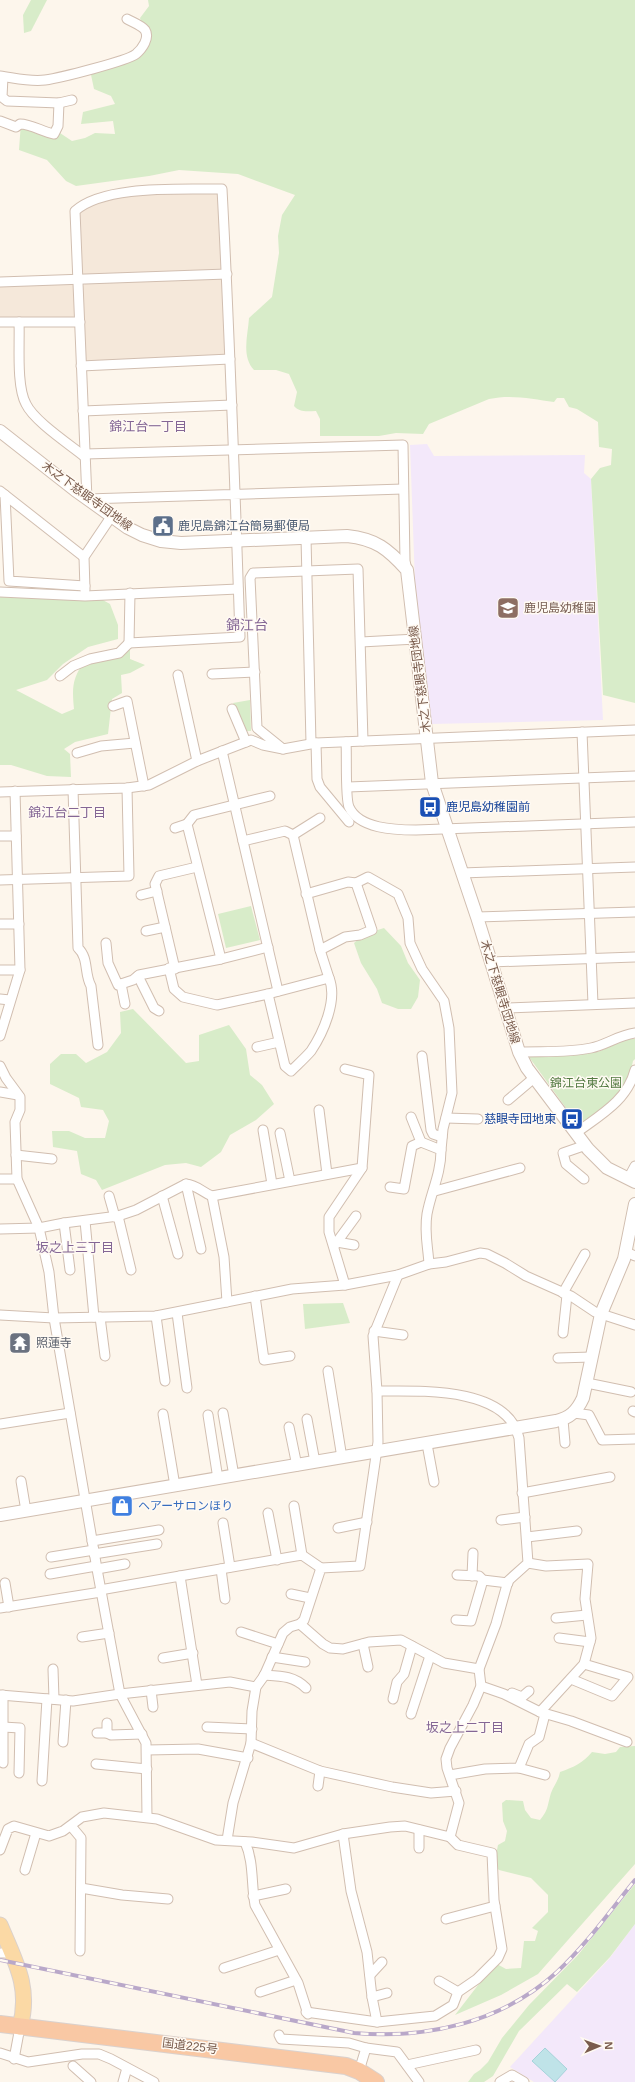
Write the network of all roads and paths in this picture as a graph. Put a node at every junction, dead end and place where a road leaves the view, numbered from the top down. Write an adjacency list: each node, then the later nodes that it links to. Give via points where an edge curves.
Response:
1 (127, 19): 2 (street, via 144,29 146,33 145,42 135,55 45,80)
2 (1, 76): 4 (street, via 2,97 7,101)
3 (72, 100): 4 (street)
4 (59, 103): 5 (street, via 58,126 54,134 24,124 16,127)
5 (0, 121)
6 (227, 274): 7 (street); 7 (street, via 222,189 169,189 128,192 95,200 75,211); 12 (street)
7 (79, 281): 8 (street); 11 (street)
8 (0, 282)
9 (0, 322): 10 (street)
10 (19, 322): 11 (street); 18 (street, via 21,387 26,404 37,418)
11 (80, 322): 13 (street)
12 (230, 359): 13 (street); 14 (street)
13 (81, 366): 15 (street)
14 (232, 405): 15 (street); 17 (street)
15 (83, 411): 18 (street)
16 (0, 431): 22 (street, 木之下慈眼寺団地線)
17 (233, 450): 18 (street); 19 (street, via 404,445); 21 (street)
18 (85, 456): 22 (street)
19 (403, 488): 21 (street); 27 (street)
20 (3, 493): 26 (street); 29 (street, via 9,581)
21 (235, 495): 22 (street); 25 (street)
22 (87, 499): 23 (street, 木之下慈眼寺団地線)
23 (111, 517): 25 (street, 木之下慈眼寺団地線, via 142,535 161,541); 26 (street)
24 (306, 538): 25 (street, 木之下慈眼寺団地線); 27 (street, 木之下慈眼寺団地線, via 365,538 382,546); 28 (street)
25 (237, 541): 30 (street)
26 (84, 557): 29 (street)
27 (407, 570): 34 (street, 木之下慈眼寺団地線)
28 (308, 572): 35 (street, via 358,569); 37 (street, via 252,573 250,578); 50 (street)
29 (85, 586): 33 (street)
30 (238, 589): 32 (street); 36 (street, via 240,636)
31 (0, 592): 33 (street)
32 (130, 593): 33 (street); 36 (street)
33 (85, 596)
34 (416, 640): 35 (street); 45 (street, 木之下慈眼寺団地線)
35 (361, 642): 46 (street)
36 (129, 643): 40 (street, via 119,653 79,663)
37 (255, 672): 38 (street); 51 (street, via 257,728)
38 (212, 674)
39 (178, 675): 54 (street)
40 (60, 676)
41 (113, 706): 49 (street, via 127,701)
42 (232, 709): 47 (street)
43 (635, 730): 44 (street)
44 (582, 732): 45 (street); 56 (street)
45 (427, 737): 46 (street); 57 (street, 木之下慈眼寺団地線)
46 (363, 741): 48 (street)
47 (246, 742): 51 (street, via 251,740); 52 (street)
48 (346, 742): 50 (street); 59 (street)
49 (135, 743): 53 (street, via 101,746); 58 (street)
50 (314, 743): 51 (street); 67 (street, via 320,787)
51 (283, 749)
52 (222, 751): 54 (street); 65 (street)
53 (77, 753)
54 (197, 761): 58 (street)
55 (635, 776): 56 (street)
56 (584, 777): 57 (street); 70 (street)
57 (432, 783): 59 (street); 72 (street, 木之下慈眼寺団地線)
58 (144, 786): 60 (street)
59 (348, 787): 72 (street, via 349,806 366,824 402,830)
60 (127, 788): 61 (street); 81 (street, via 129,876)
61 (73, 789): 63 (street); 81 (street)
62 (0, 792): 63 (street)
63 (14, 792): 75 (street)
64 (270, 796): 65 (street)
65 (234, 805): 69 (street, via 194,815); 76 (street)
66 (320, 818): 73 (street)
67 (349, 822)
68 (635, 822): 70 (street)
69 (187, 824): 71 (street); 77 (street)
70 (586, 824): 72 (street); 79 (street)
71 (175, 828)
72 (447, 829): 80 (street, 木之下慈眼寺団地線)
73 (293, 835): 76 (street, via 285,831); 86 (street)
74 (0, 836): 75 (street)
75 (16, 836): 82 (street)
76 (243, 841): 96 (street)
77 (197, 867): 85 (street, via 159,876 155,884); 100 (street)
78 (635, 867): 79 (street)
79 (588, 868): 80 (street); 89 (street)
80 (462, 873): 90 (street, 木之下慈眼寺団地線)
81 (76, 877): 82 (street); 120 (street, via 78,948 84,954 87,981 91,986)
82 (18, 879): 83 (street); 92 (street)
83 (0, 880)
84 (356, 883): 86 (street, via 348,882); 97 (street, via 372,930 345,937); 133 (street, via 368,877 398,894 408,918 410,943 422,969 444,1001 449,1028 452,1093)
85 (157, 891): 87 (street); 93 (street)
86 (306, 894): 97 (street)
87 (140, 895)
88 (635, 912): 89 (street)
89 (590, 913): 90 (street); 99 (street)
90 (477, 917): 101 (street, 木之下慈眼寺団地線)
91 (0, 924): 92 (street)
92 (19, 924): 104 (street)
93 (165, 927): 94 (street); 102 (street)
94 (146, 932)
95 (106, 943): 107 (street, via 112,973 118,985)
96 (268, 947): 100 (street); 108 (street)
97 (320, 950): 106 (street)
98 (635, 957): 99 (street)
99 (592, 958): 101 (street); 114 (street)
100 (221, 959): 102 (street)
101 (490, 962): 115 (street, 木之下慈眼寺団地線)
102 (172, 968): 105 (street); 109 (street, via 174,989 184,997 217,1005)
103 (0, 970): 104 (street)
104 (20, 970): 111 (street)
105 (138, 976): 107 (street); 116 (street, via 154,1008)
106 (329, 978): 108 (street); 119 (street, via 333,986 326,1020 310,1051 291,1071 285,1066)
107 (121, 984): 113 (street)
108 (278, 991): 109 (street)
109 (268, 994): 119 (street)
110 (0, 999): 111 (street)
111 (10, 1000): 118 (street)
112 (635, 1003): 114 (street)
113 (125, 1004)
114 (593, 1004): 115 (street)
115 (505, 1008): 122 (street, 木之下慈眼寺団地線)
116 (159, 1011)
117 (635, 1033): 122 (street, via 626,1034 607,1044 589,1049)
118 (0, 1036)
119 (279, 1042): 121 (street)
120 (98, 1044)
121 (257, 1047)
122 (519, 1052): 127 (street, 木之下慈眼寺団地線)
123 (422, 1056): 138 (street, via 431,1130 433,1134)
124 (0, 1066): 129 (street)
125 (345, 1069): 145 (street, via 370,1075)
126 (635, 1070): 137 (street, via 632,1082 618,1102)
127 (534, 1078): 130 (street); 137 (street, 木之下慈眼寺団地線)
128 (0, 1092): 129 (street)
129 (18, 1095): 142 (street, via 20,1110 15,1122)
130 (508, 1100)
131 (319, 1110): 147 (street)
132 (411, 1117): 139 (street)
133 (446, 1118): 134 (street); 138 (street)
134 (478, 1119)
135 (263, 1130): 154 (street)
136 (280, 1133): 152 (street)
137 (576, 1133): 140 (street, 木之下慈眼寺団地線)
138 (442, 1137): 141 (street)
139 (421, 1142): 141 (street); 155 (street, via 412,1146 404,1189)
140 (586, 1146): 150 (street, via 563,1153 566,1164); 151 (street, 木之下慈眼寺団地線, via 603,1164)
141 (441, 1150): 156 (street)
142 (16, 1155): 143 (street); 149 (street)
143 (52, 1159)
144 (635, 1166): 151 (street)
145 (362, 1168): 147 (street); 167 (street, via 329,1217 329,1232)
146 (520, 1168): 156 (street)
147 (327, 1174): 152 (street)
148 (0, 1179): 149 (street)
149 (17, 1179): 165 (street)
150 (584, 1179)
151 (631, 1180)
152 (290, 1181): 154 (street)
153 (186, 1184): 158 (street); 159 (street, via 194,1184); 169 (street, via 201,1230)
154 (272, 1184): 159 (street)
155 (390, 1186)
156 (435, 1191): 173 (street, via 426,1221)
157 (109, 1196): 162 (street)
158 (162, 1196): 162 (street); 170 (street)
159 (212, 1196): 180 (street, via 224,1257)
160 (635, 1204): 172 (street, via 628,1234)
161 (356, 1216): 167 (street)
162 (116, 1217): 163 (street); 175 (street)
163 (85, 1221): 164 (street); 185 (street)
164 (64, 1223): 165 (street); 174 (street)
165 (39, 1228): 166 (street); 186 (street, via 49,1272)
166 (0, 1229)
167 (335, 1244): 168 (street); 177 (street)
168 (354, 1245)
169 (201, 1249)
170 (178, 1254)
171 (585, 1254): 178 (street)
172 (631, 1254): 182 (street)
173 (429, 1264): 176 (street); 178 (street, via 473,1254 487,1254)
174 (70, 1270)
175 (131, 1270)
176 (398, 1275): 177 (street); 188 (street)
177 (345, 1285): 179 (street, via 292,1289)
178 (565, 1294): 182 (street); 189 (street)
179 (254, 1296): 180 (street); 192 (street, via 264,1360)
180 (227, 1302): 181 (street)
181 (177, 1313): 184 (street); 198 (street)
182 (601, 1314): 187 (street); 193 (street)
183 (0, 1315): 186 (street)
184 (156, 1316): 185 (street); 196 (street)
185 (97, 1317): 186 (street); 191 (street)
186 (54, 1318): 201 (street)
187 (635, 1325)
188 (374, 1331): 190 (street); 199 (street)
189 (563, 1333)
190 (403, 1335)
191 (105, 1356)
192 (290, 1356)
193 (592, 1357): 194 (street); 197 (street)
194 (558, 1358)
195 (328, 1371): 215 (street, via 336,1399)
196 (165, 1381)
197 (587, 1383): 200 (street); 203 (street, via 581,1403)
198 (187, 1388)
199 (377, 1392): 210 (street, via 405,1391 478,1398 511,1420); 214 (street)
200 (631, 1392)
201 (70, 1412): 208 (street); 225 (street)
202 (222, 1413): 218 (street)
203 (574, 1413): 207 (street); 211 (street, via 589,1415 602,1440)
204 (163, 1414): 223 (street)
205 (208, 1415): 220 (street)
206 (307, 1420): 216 (street)
207 (563, 1420): 210 (street); 212 (street)
208 (0, 1424)
209 (289, 1427): 217 (street)
210 (516, 1429): 213 (street); 224 (street)
211 (635, 1439)
212 (566, 1443)
213 (427, 1444): 214 (street); 222 (street)
214 (377, 1452): 215 (street); 232 (street)
215 (342, 1458): 216 (street)
216 (315, 1462): 217 (street)
217 (297, 1466): 218 (street)
218 (234, 1476): 220 (street)
219 (610, 1477): 224 (street)
220 (218, 1479): 223 (street)
221 (21, 1481): 227 (street)
222 (434, 1482)
223 (175, 1486): 225 (street)
224 (522, 1493): 230 (street)
225 (85, 1501): 227 (street); 239 (street)
226 (294, 1506): 241 (street)
227 (26, 1511): 229 (street)
228 (268, 1513): 243 (street)
229 (0, 1515)
230 (525, 1517): 231 (street); 237 (street)
231 (501, 1520)
232 (368, 1522): 234 (street); 248 (street, via 360,1566)
233 (222, 1523): 246 (street)
234 (338, 1528)
235 (158, 1530): 239 (street)
236 (577, 1531): 237 (street)
237 (527, 1537): 245 (street)
238 (157, 1544): 239 (street)
239 (93, 1548): 242 (street); 247 (street)
240 (473, 1553): 253 (street)
241 (302, 1555): 243 (street); 248 (street)
242 (52, 1557)
243 (277, 1560): 246 (street)
244 (125, 1564): 247 (street)
245 (528, 1564): 256 (street); 262 (street, via 588,1564 585,1599)
246 (230, 1567): 249 (street)
247 (97, 1568): 250 (street); 257 (street)
248 (321, 1568): 259 (street)
249 (220, 1569): 252 (street); 260 (street)
250 (50, 1574)
251 (457, 1575): 253 (street)
252 (180, 1576): 257 (street); 274 (street)
253 (472, 1576): 254 (street, via 479,1576)
254 (482, 1580): 256 (street); 264 (street, via 471,1621)
255 (5, 1583): 261 (street)
256 (508, 1583): 282 (street)
257 (101, 1591): 261 (street); 267 (street)
258 (291, 1594): 259 (street)
259 (310, 1598): 265 (street, via 304,1620)
260 (225, 1599)
261 (5, 1607)
262 (587, 1615): 263 (street); 270 (street)
263 (556, 1618)
264 (456, 1620)
265 (300, 1624): 271 (street, via 290,1627 283,1633); 272 (street, via 330,1648 342,1649)
266 (241, 1632): 271 (street)
267 (109, 1633): 268 (street); 292 (street)
268 (82, 1637)
269 (558, 1638): 270 (street)
270 (590, 1642): 279 (street)
271 (278, 1644): 275 (street)
272 (363, 1644): 273 (street, via 401,1640); 280 (street)
273 (412, 1646): 276 (street); 295 (street)
274 (193, 1653): 277 (street); 285 (street)
275 (272, 1656): 278 (street); 283 (street)
276 (430, 1656): 282 (street, via 444,1663); 299 (street)
277 (163, 1658)
278 (305, 1662)
279 (584, 1664): 284 (street); 284 (street, via 628,1677 612,1696)
280 (368, 1667)
281 (53, 1669): 294 (street)
282 (479, 1669): 286 (street)
283 (264, 1675): 287 (street); 288 (street, via 289,1677 299,1681)
284 (571, 1679): 298 (street)
285 (197, 1685): 287 (street, via 230,1682); 289 (street)
286 (480, 1686): 291 (street); 318 (street, via 446,1759)
287 (256, 1687): 303 (street)
288 (306, 1688)
289 (151, 1690): 292 (street); 297 (street)
290 (529, 1691): 291 (street, via 522,1697 505,1690)
291 (500, 1693): 298 (street)
292 (120, 1694): 296 (street); 306 (street)
293 (1, 1695): 294 (street); 301 (street)
294 (51, 1699): 296 (street); 320 (street)
295 (393, 1699)
296 (66, 1700): 307 (street)
297 (153, 1707)
298 (542, 1713): 308 (street); 314 (street, via 539,1737 529,1744)
299 (411, 1714)
300 (107, 1723): 305 (street)
301 (3, 1727): 312 (street); 317 (street, via 20,1728)
302 (206, 1727): 303 (street)
303 (252, 1729): 309 (street)
304 (97, 1733): 305 (street)
305 (107, 1733): 306 (street, via 111,1736)
306 (142, 1734): 310 (street)
307 (63, 1742)
308 (627, 1742)
309 (251, 1743): 311 (street); 316 (street)
310 (147, 1750): 311 (street, via 198,1750); 315 (street)
311 (248, 1758): 329 (street, via 233,1803)
312 (3, 1763)
313 (96, 1764): 315 (street)
314 (519, 1768): 318 (street, via 485,1769); 319 (street)
315 (147, 1769): 323 (street)
316 (320, 1771): 321 (street); 322 (street, via 392,1787 423,1791)
317 (19, 1773)
318 (450, 1775): 322 (street)
319 (545, 1775)
320 (42, 1781)
321 (318, 1786)
322 (456, 1791): 328 (street, via 459,1803)
323 (146, 1817): 324 (street, via 91,1814 82,1817); 329 (street, via 216,1840)
324 (71, 1826): 326 (street, via 49,1836); 334 (street, via 81,1838)
325 (419, 1830): 327 (street, via 406,1826); 328 (street); 331 (street)
326 (36, 1833): 332 (street, via 14,1826 8,1829); 333 (street)
327 (343, 1834): 330 (street, via 294,1848); 346 (street, via 351,1892 366,1945)
328 (450, 1837): 338 (street, via 458,1845 492,1853)
329 (227, 1840): 330 (street)
330 (245, 1842): 336 (street, via 252,1861)
331 (419, 1848)
332 (0, 1850)
333 (25, 1870)
334 (81, 1888): 337 (street, via 122,1896); 342 (street)
335 (286, 1889): 336 (street)
336 (253, 1896): 341 (street)
337 (168, 1899)
338 (495, 1906): 339 (street); 350 (street, via 502,1948 498,1958 477,1979)
339 (446, 1919)
340 (0, 1925): 343 (main road)
341 (278, 1950): 345 (street); 347 (street)
342 (80, 1951)
343 (6, 1953): 355 (main road, via 20,1973 25,1992 24,2014)
344 (382, 1962): 346 (street)
345 (224, 1968)
346 (370, 1975): 352 (street)
347 (296, 1980): 349 (street); 353 (street, via 307,2013)
348 (439, 1981): 350 (street)
349 (260, 1992)
350 (458, 1992): 353 (street, via 452,2005 435,2016)
351 (387, 1993): 352 (street)
352 (372, 1997): 353 (street)
353 (377, 2022)
354 (0, 2024): 355 (highway, 国道225号)
355 (20, 2027): 360 (street); 364 (highway, 国道225号, via 324,2062)
356 (279, 2034): 357 (street, via 281,2039 349,2043)
357 (366, 2048): 361 (street, via 397,2052); 364 (street)
358 (476, 2050): 361 (street)
359 (0, 2054): 360 (street)
360 (14, 2059): 363 (street, via 33,2061 91,2054 111,2059)
361 (407, 2065): 369 (street)
362 (73, 2066): 365 (street)
363 (127, 2068): 366 (street); 367 (street)
364 (359, 2070): 368 (highway, 国道225号)
365 (91, 2082)
366 (123, 2082)
367 (154, 2082)
368 (376, 2082)
369 (420, 2082)
370 (500, 2082): 371 (street, via 512,2076)
371 (524, 2082)

